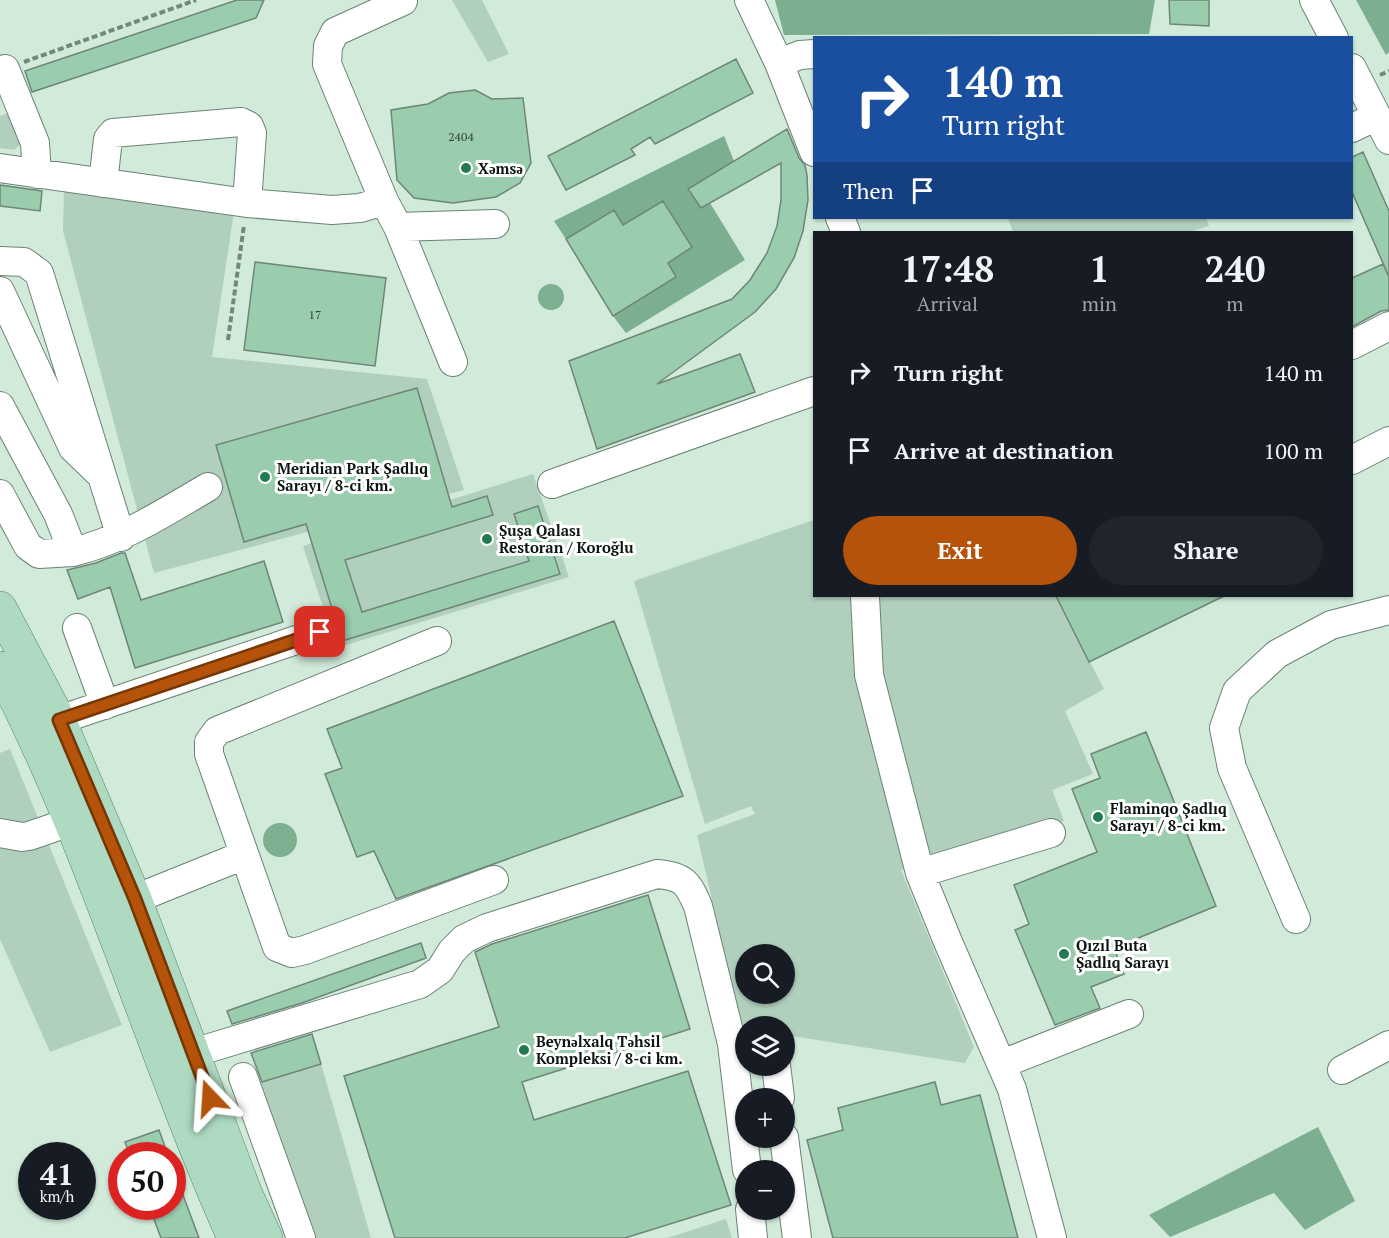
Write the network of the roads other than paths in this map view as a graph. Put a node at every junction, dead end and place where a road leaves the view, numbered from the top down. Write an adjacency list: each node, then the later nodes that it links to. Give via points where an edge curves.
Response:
1 (749, 0): 6 (street)
2 (1314, 0): 4 (street)
3 (403, 1): 15 (street, via 335,32 328,46 327,64)
4 (1333, 36)
5 (813, 54): 6 (street)
6 (779, 63): 11 (street)
7 (5, 69): 13 (street, via 35,143)
8 (1353, 70): 10 (street)
9 (1353, 128): 10 (street)
10 (1383, 128)
11 (813, 149)
12 (0, 168): 13 (street)
13 (37, 174): 14 (street)
14 (103, 183): 16 (street); 16 (street, via 108,139 113,133 241,122 252,133)
15 (384, 201): 16 (street, via 332,210); 18 (street)
16 (247, 203)
17 (495, 224): 18 (street)
18 (398, 227): 23 (street)
19 (0, 261): 28 (street, via 24,262 39,273)
20 (0, 291): 28 (street, via 73,448)
21 (1389, 326): 22 (street)
22 (1353, 344)
23 (453, 362)
24 (813, 391): 29 (street)
25 (0, 406): 33 (street, via 58,514)
26 (1389, 441): 27 (street)
27 (1353, 459)
28 (102, 476): 32 (street)
29 (552, 484)
30 (208, 487): 32 (street)
31 (0, 494): 33 (street, via 28,546 39,554)
32 (121, 537): 33 (street)
33 (73, 552)
34 (865, 597): 47 (street, via 869,675)
35 (0, 608): 42 (main road)
36 (1389, 610): 50 (street, via 1331,625 1277,654 1237,691 1224,728 1232,768)
37 (77, 628): 41 (street)
38 (320, 632): 41 (street)
39 (437, 641): 46 (street, via 216,731 209,742 209,754)
40 (0, 668): 43 (main road, via 32,728)
41 (105, 705): 42 (street)
42 (59, 720): 49 (main road)
43 (70, 822): 44 (street, via 29,836); 59 (main road)
44 (0, 833)
45 (1051, 834): 47 (street)
46 (244, 855): 48 (street, via 277,948 292,953); 49 (street)
47 (920, 873): 54 (street)
48 (494, 880)
49 (135, 899): 53 (main road)
50 (1296, 919)
51 (1129, 1014): 54 (street)
52 (1389, 1045): 55 (street)
53 (194, 1053): 58 (street, via 420,984 440,970 464,939 487,928 657,873 672,875 690,887 698,906 732,1044); 63 (main road)
54 (1002, 1064): 67 (street)
55 (1342, 1070)
56 (243, 1077): 64 (street)
57 (785, 1148): 66 (street)
58 (746, 1160)
59 (217, 1201): 61 (street); 62 (main road)
60 (751, 1220): 65 (street)
61 (229, 1238)
62 (234, 1238)
63 (266, 1238)
64 (301, 1238)
65 (753, 1238)
66 (797, 1238)
67 (1052, 1238)

